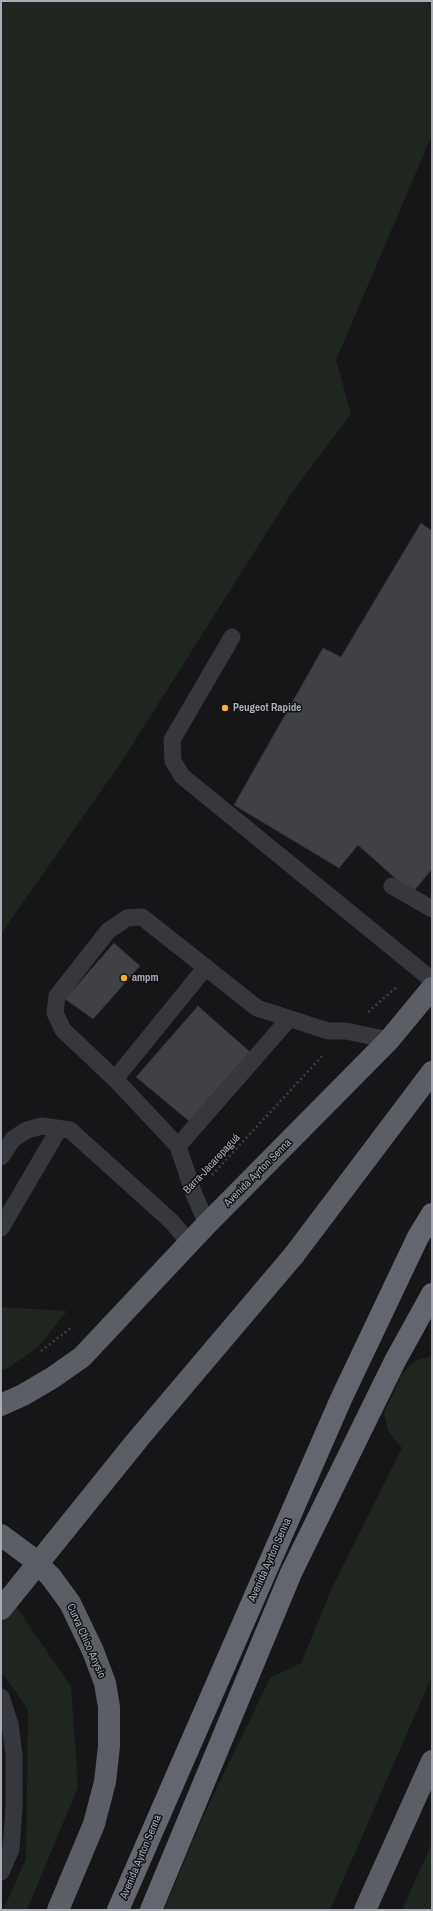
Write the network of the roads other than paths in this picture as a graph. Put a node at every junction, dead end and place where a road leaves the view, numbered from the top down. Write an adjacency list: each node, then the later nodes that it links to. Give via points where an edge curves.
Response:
1 (232, 637): 5 (lane, via 172,740 173,762 182,776)
2 (392, 886): 3 (lane)
3 (432, 909)
4 (206, 967): 7 (lane, via 257,1008); 10 (lane); 10 (lane, via 142,917 127,918 108,931 57,996 55,1013 63,1030)
5 (432, 980)
6 (432, 988): 8 (highway, Avenida Ayrton Senna)
7 (289, 1019): 8 (lane, via 328,1031 346,1031); 12 (lane)
8 (389, 1040): 15 (highway, Avenida Ayrton Senna)
9 (432, 1072): 23 (highway, bridge, via 294,1255 139,1438)
10 (115, 1079): 12 (lane)
11 (59, 1128): 13 (lane, via 42,1126 27,1130 13,1140); 16 (lane); 17 (lane, via 70,1130 171,1221)
12 (178, 1146): 15 (lane)
13 (1, 1157)
14 (432, 1214): 28 (highway, Avenida Ayrton Senna, via 418,1237 344,1392)
15 (207, 1224): 17 (highway, Avenida Ayrton Senna)
16 (1, 1228)
17 (190, 1243): 19 (highway, Avenida Ayrton Senna, via 82,1357 52,1378)
18 (432, 1294): 29 (highway, via 395,1361 291,1573)
19 (1, 1405)
20 (1, 1519): 22 (highway)
21 (1, 1535): 22 (highway, Curva Chico Anysio)
22 (32, 1558): 27 (highway, Curva Chico Anysio, via 51,1577 70,1603 93,1651 104,1683 108,1707 109,1746 105,1782 94,1824)
23 (1, 1609)
24 (1, 1697): 26 (lane, via 10,1724 14,1755 11,1849)
25 (432, 1761): 30 (highway)
26 (1, 1872)
27 (58, 1910)
28 (118, 1910)
29 (151, 1910)
30 (366, 1910)

